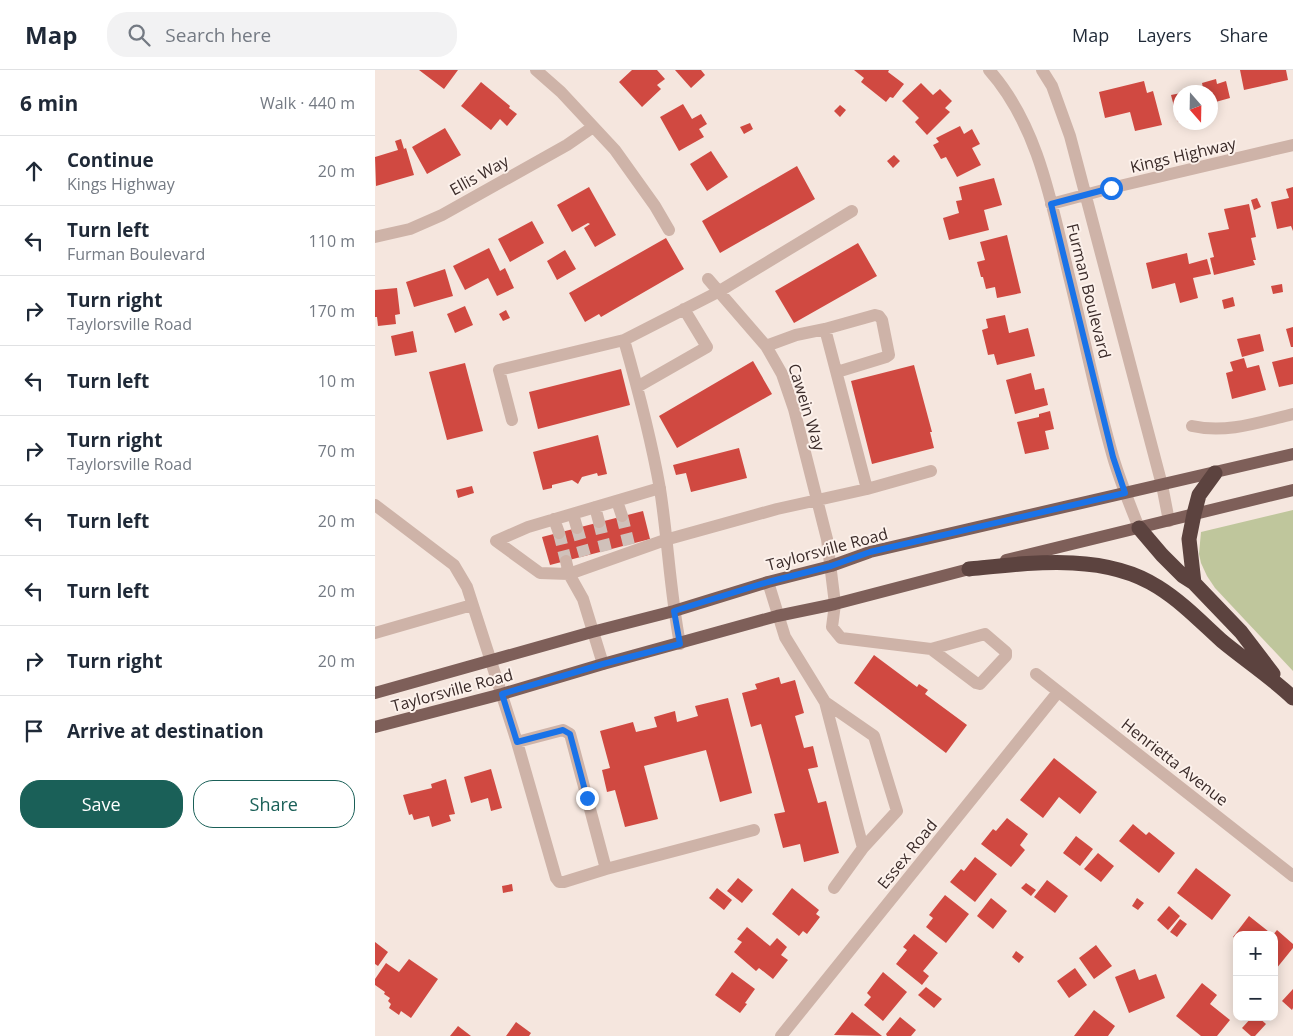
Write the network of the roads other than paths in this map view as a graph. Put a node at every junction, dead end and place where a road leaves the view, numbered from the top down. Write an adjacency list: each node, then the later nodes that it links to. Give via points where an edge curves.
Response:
1 (536, 70): 4 (street)
2 (989, 70): 7 (street, Furman Boulevard, via 1005,91 1028,134)
3 (1042, 70): 6 (street, Furman Boulevard, via 1052,86 1070,136)
4 (593, 127): 9 (street, via 615,150); 10 (street, Ellis Way, via 442,215 410,229)
5 (1293, 145): 6 (street, Kings Highway)
6 (1086, 195): 7 (street, Kings Highway); 25 (street, Furman Boulevard)
7 (1051, 204): 29 (street, Furman Boulevard, via 1113,457)
8 (852, 211): 12 (street)
9 (669, 230)
10 (375, 237)
11 (708, 279): 12 (street, Cawein Way)
12 (718, 292): 13 (street); 16 (street, Cawein Way)
13 (684, 309): 15 (street); 18 (street, via 707,347)
14 (825, 329): 16 (street); 17 (street); 17 (street, via 875,315 882,320 889,355)
15 (624, 340): 18 (street); 20 (street, via 499,370)
16 (766, 346): 30 (street, Cawein Way, via 788,390)
17 (837, 372): 27 (street)
18 (637, 387): 26 (street)
19 (1293, 414): 21 (street, via 1242,426 1207,430)
20 (511, 420)
21 (1192, 426)
22 (1293, 454): 24 (main road, Taylorsville Road)
23 (931, 471): 27 (street)
24 (1215, 474): 25 (main road, Taylorsville Road); 35 (highway, via 1199,494)
25 (1162, 485): 29 (main road, Taylorsville Road); 38 (street, Furman Boulevard)
26 (659, 488): 31 (street); 43 (street)
27 (867, 489): 30 (street)
28 (1293, 490): 35 (main road, Taylorsville Road)
29 (1125, 493): 41 (street, Furman Boulevard); 44 (main road, Taylorsville Road, via 870,552)
30 (817, 500): 43 (street); 44 (street, Cawein Way)
31 (617, 501): 33 (street); 36 (street)
32 (375, 505): 50 (street, via 454,565)
33 (595, 507): 34 (street); 39 (street)
34 (573, 514): 37 (street); 40 (street)
35 (1194, 514): 38 (main road, Taylorsville Road); 48 (highway, via 1189,539)
36 (621, 516)
37 (554, 519): 42 (street); 45 (street, via 496,541 540,573)
38 (1169, 521): 41 (main road, Taylorsville Road)
39 (599, 522)
40 (577, 528)
41 (1139, 528): 46 (main road, Taylorsville Road); 48 (highway, via 1162,556)
42 (559, 532)
43 (665, 540): 45 (street); 51 (street)
44 (831, 566): 47 (main road, Taylorsville Road); 49 (street, Cawein Way)
45 (567, 567): 53 (street, via 583,599)
46 (969, 569): 49 (main road, Taylorsville Road); 63 (highway, via 1049,561 1100,566 1137,576 1180,602)
47 (768, 582): 51 (main road, Taylorsville Road); 52 (street)
48 (1193, 583): 63 (highway, via 1241,632)
49 (835, 604): 52 (main road, Taylorsville Road); 56 (street, Cawein Way, via 832,627 841,638)
50 (473, 605): 54 (street); 57 (street)
51 (674, 611): 53 (main road, Taylorsville Road); 55 (street)
52 (777, 616): 55 (main road, Taylorsville Road); 64 (street, via 785,637)
53 (592, 632): 57 (main road, Taylorsville Road); 58 (street)
54 (375, 633)
55 (680, 644): 58 (main road, Taylorsville Road)
56 (931, 649): 56 (street, via 980,684 1006,652 985,634)
57 (491, 661): 60 (main road, Taylorsville Road); 62 (street)
58 (603, 664): 62 (main road, Taylorsville Road)
59 (1036, 674): 61 (street, Henrietta Avenue)
60 (375, 692)
61 (1058, 692): 70 (street, Henrietta Avenue); 72 (street, Essex Road)
62 (502, 694): 65 (main road, Taylorsville Road); 66 (street)
63 (1289, 695)
64 (825, 702): 68 (street); 68 (street, via 874,736 897,811)
65 (375, 727)
66 (517, 742): 69 (street, via 556,878 564,882); 69 (street, via 563,730 570,734)
67 (755, 830): 69 (street)
68 (863, 848): 71 (street)
69 (606, 869)
70 (1293, 876)
71 (834, 888)
72 (781, 1036)

